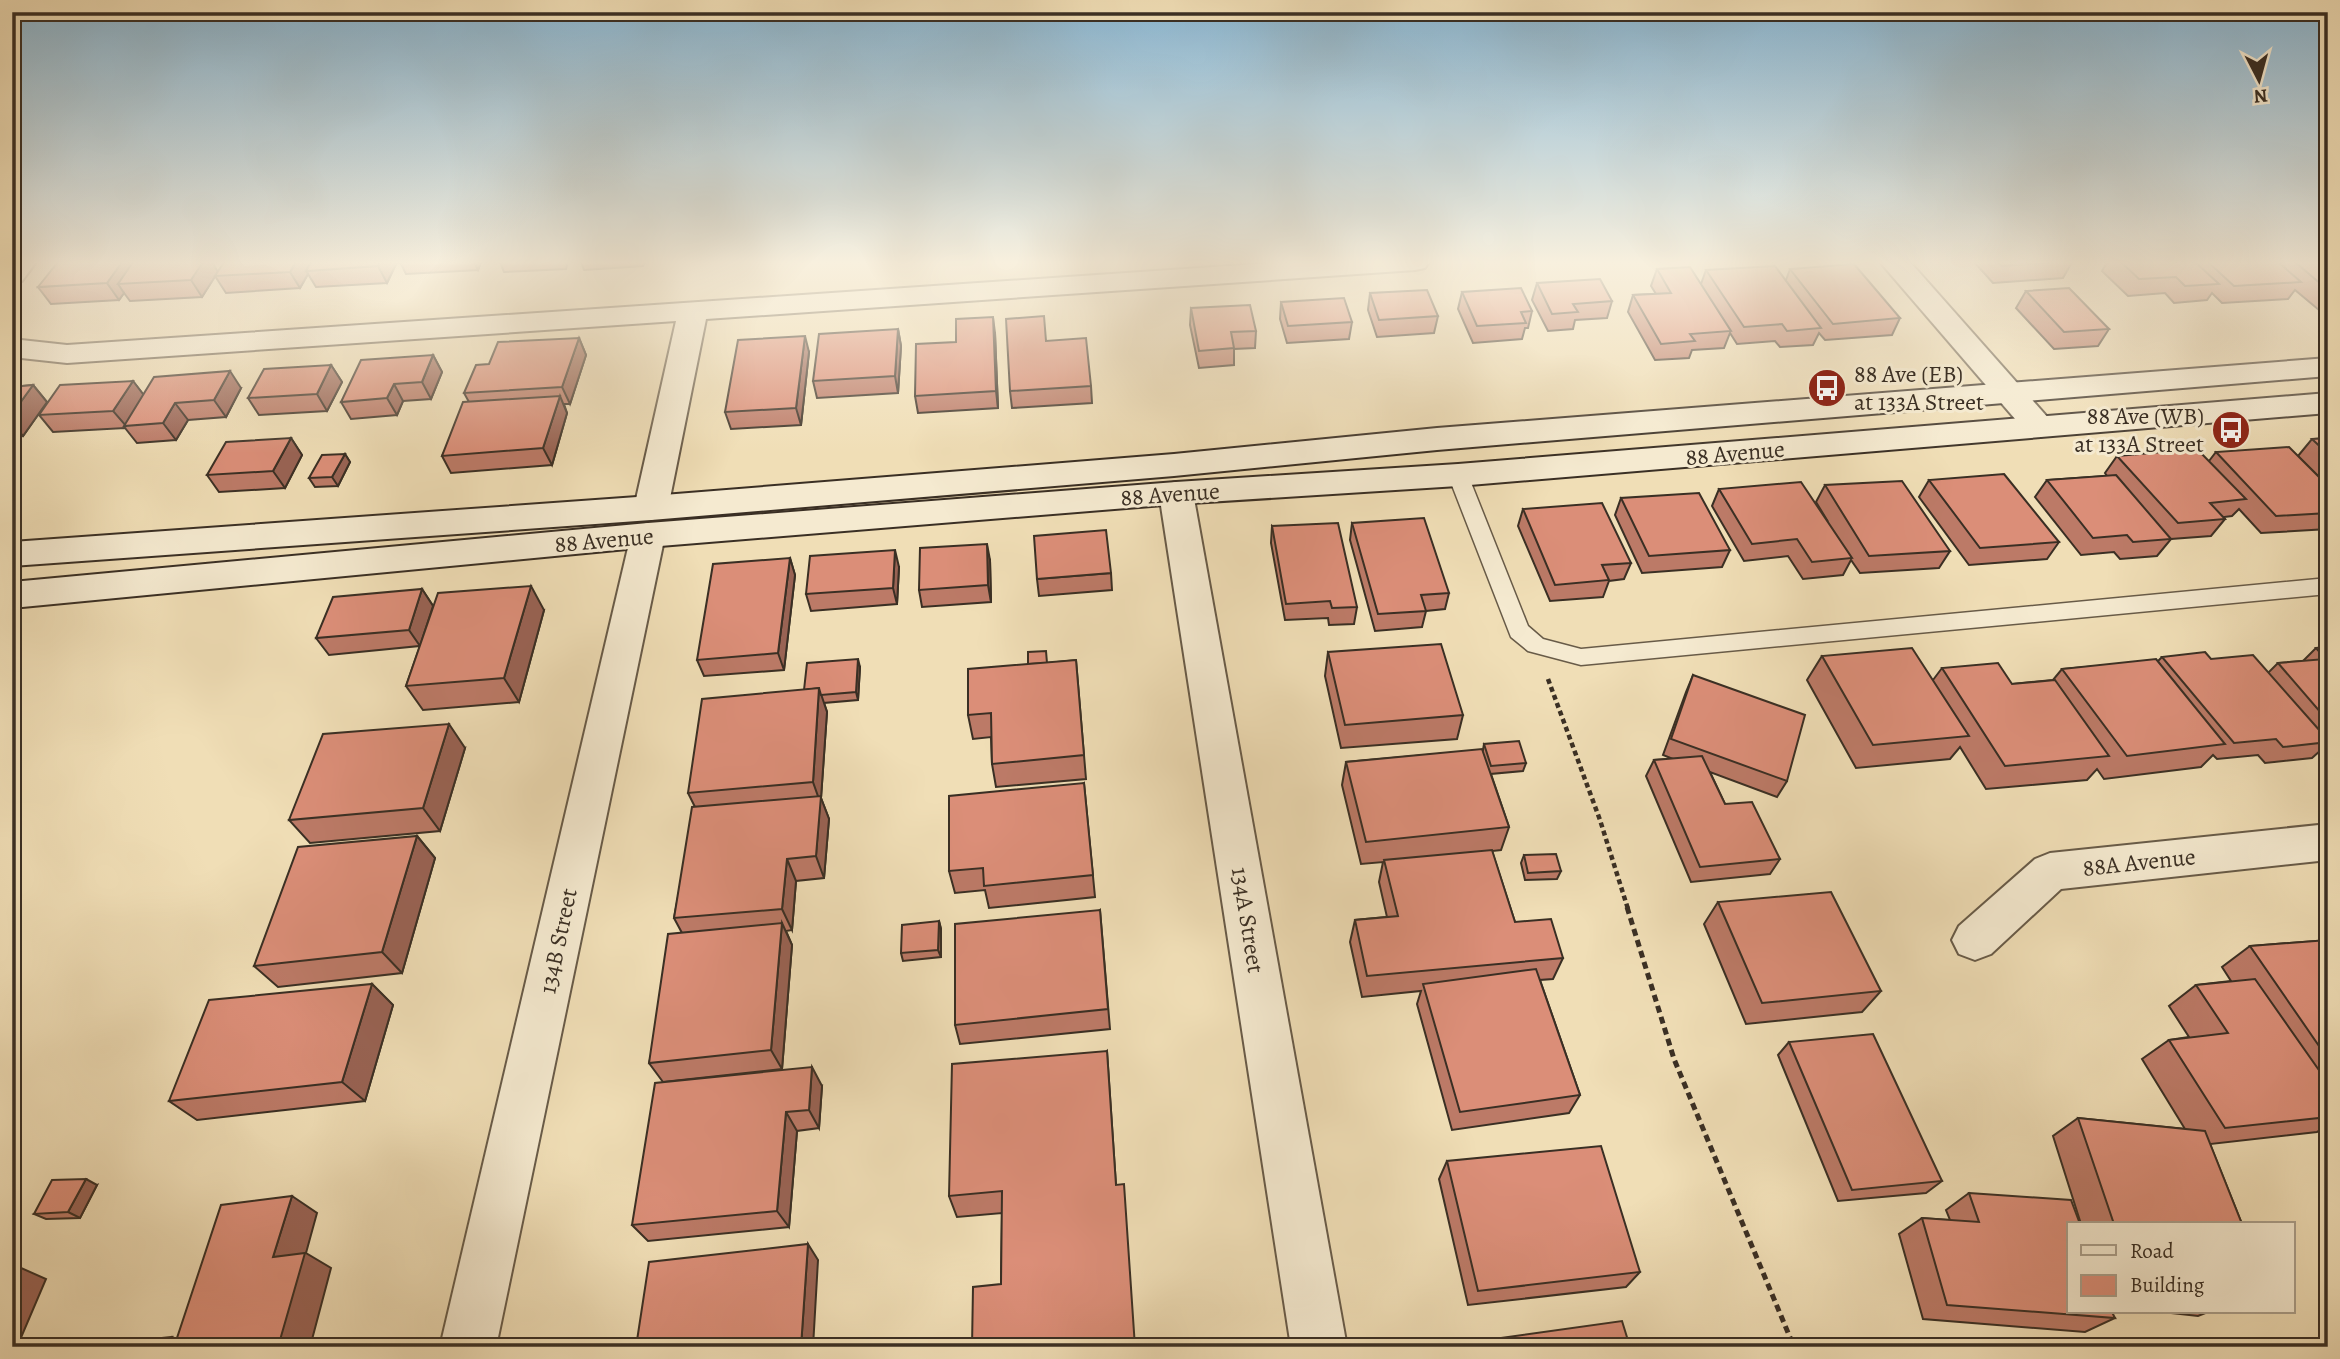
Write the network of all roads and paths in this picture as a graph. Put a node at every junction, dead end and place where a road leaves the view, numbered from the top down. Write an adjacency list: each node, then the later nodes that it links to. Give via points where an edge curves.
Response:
1 (483, 325): 4 (main road, via 67,354)
2 (690, 325): 11 (main road, 134B Street)
3 (1950, 325): 6 (main road)
4 (12, 348)
5 (2328, 367): 6 (main road, 88 Avenue)
6 (2008, 392): 8 (main road); 11 (main road, 88 Avenue, via 1437,439)
7 (2328, 403): 8 (main road, 88 Avenue)
8 (2039, 427): 9 (main road, 88 Avenue)
9 (1458, 475): 10 (main road, 88 Avenue); 15 (lane, via 1518,631)
10 (1176, 493): 11 (main road, 88 Avenue); 19 (main road, 134A Street)
11 (650, 521): 12 (main road, 88 Avenue); 14 (main road, 88 Avenue); 18 (main road, 134B Street)
12 (12, 554)
13 (2328, 586): 15 (lane, via 1581,657)
14 (12, 595)
15 (1536, 645): 20 (path, via 1600,820 1674,1059)
16 (2325, 845): 17 (main road, 88A Avenue, via 2050,872)
17 (1975, 940)
18 (468, 1347)
19 (1319, 1347)
20 (1794, 1347)

